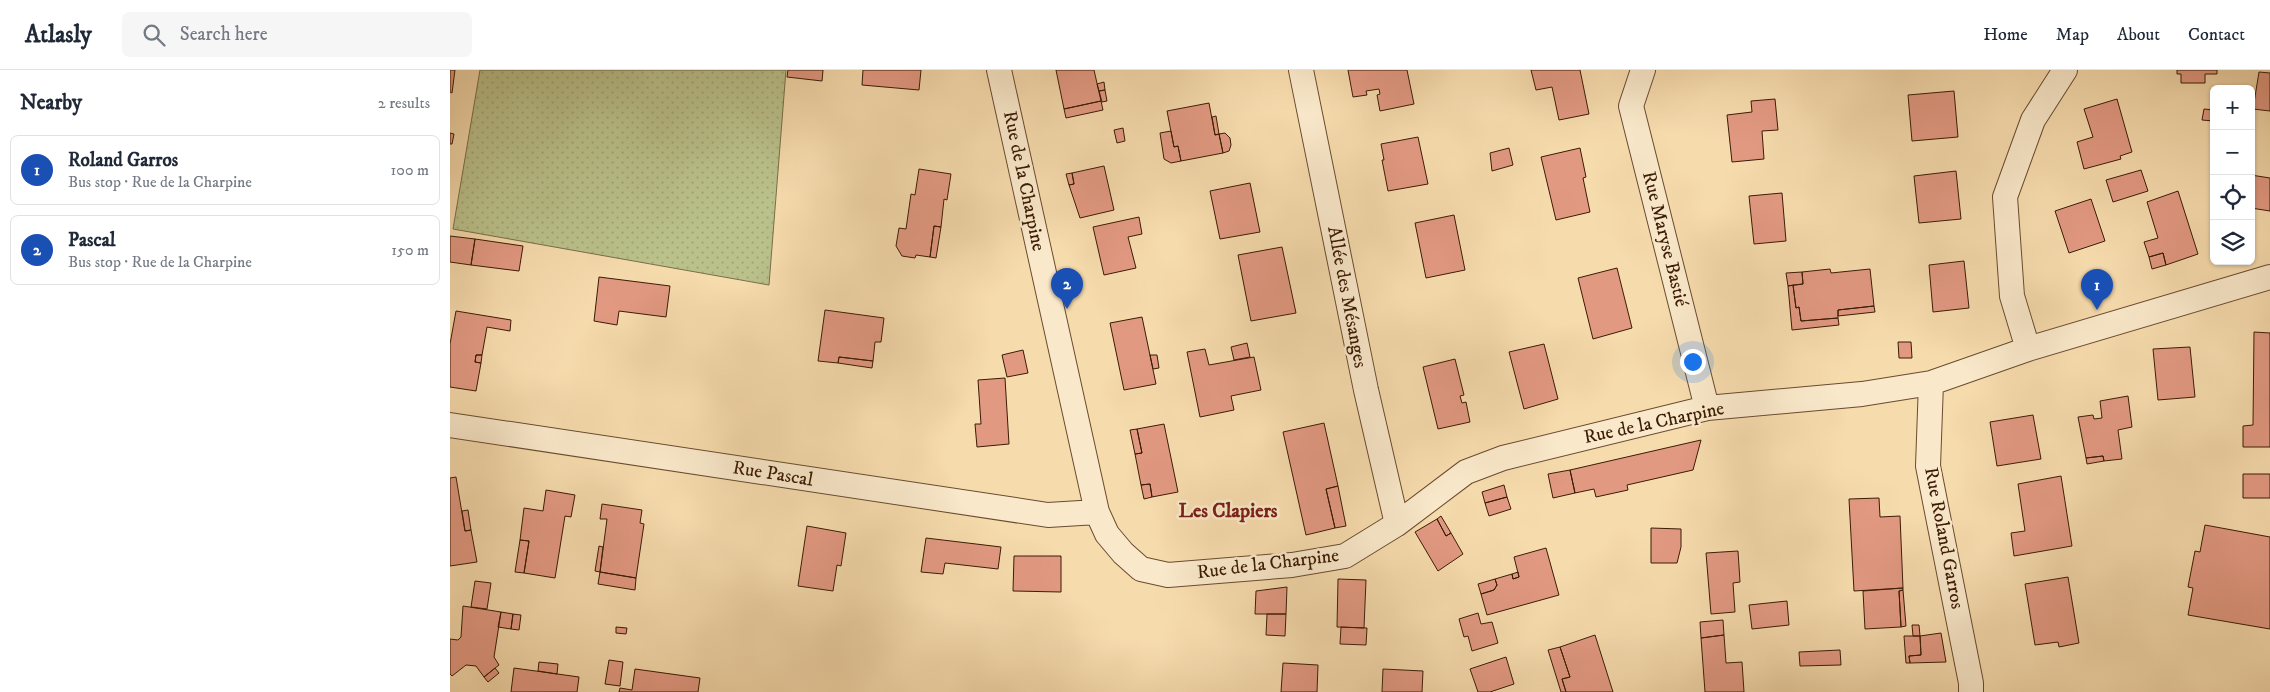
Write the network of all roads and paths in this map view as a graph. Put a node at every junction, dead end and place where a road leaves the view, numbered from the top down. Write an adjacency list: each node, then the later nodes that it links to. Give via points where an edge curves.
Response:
1 (999, 70): 10 (street, Rue de la Charpine)
2 (1301, 70): 11 (street, Allée des Mésanges, via 1366,390)
3 (1643, 70): 8 (street, Rue Maryse Bastié, via 1631,106)
4 (2065, 70): 6 (street, via 2033,120 2005,197 2012,296)
5 (2270, 277): 6 (street, Rue de la Charpine)
6 (2028, 348): 7 (street, Rue de la Charpine)
7 (1931, 384): 8 (street, Rue de la Charpine, via 1862,394); 12 (street, Rue Roland Garros, via 1928,466)
8 (1707, 408): 11 (street, Rue de la Charpine, via 1503,458 1466,472)
9 (450, 425): 10 (street, Rue Pascal, via 1048,515)
10 (1097, 512): 11 (street, Rue de la Charpine, via 1108,534 1141,569 1168,575 1292,565 1345,556)
11 (1397, 524)
12 (1971, 692)

